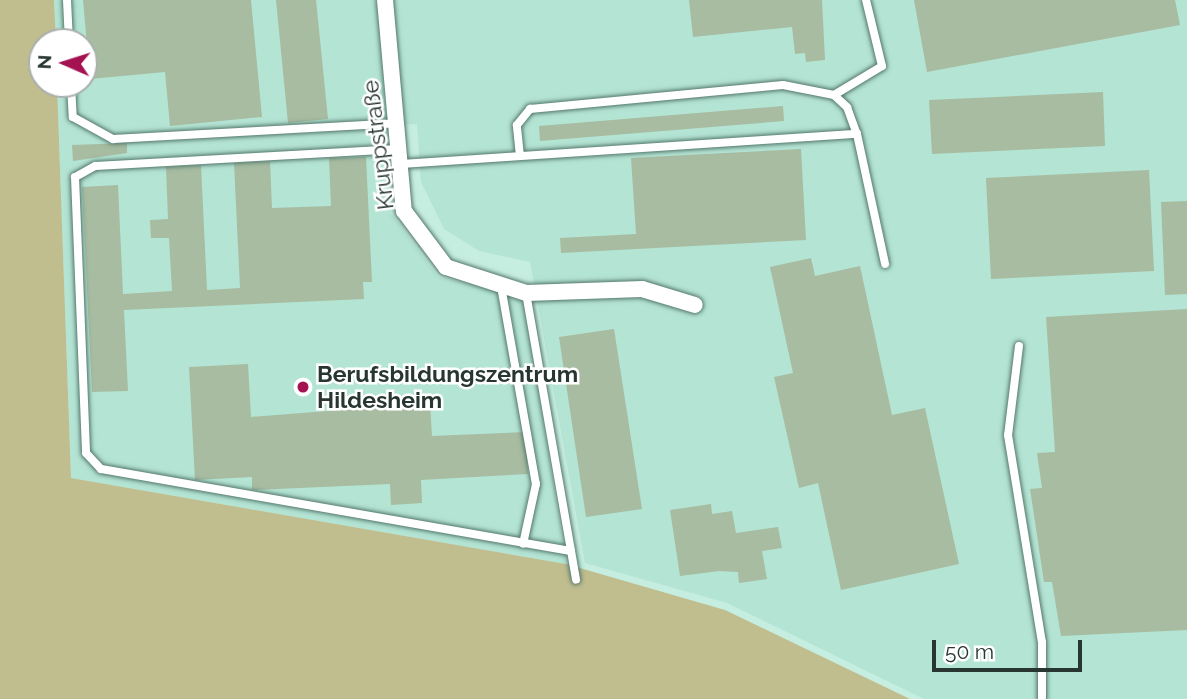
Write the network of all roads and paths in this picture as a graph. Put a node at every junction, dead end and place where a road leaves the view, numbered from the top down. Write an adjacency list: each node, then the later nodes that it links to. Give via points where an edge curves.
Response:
1 (67, 0): 4 (lane)
2 (386, 0): 7 (street, Kruppstraße)
3 (866, 0): 5 (lane, via 882,65)
4 (68, 28)
5 (834, 95): 8 (lane, via 847,107); 9 (lane, via 783,85 530,109 517,125)
6 (72, 98): 7 (lane, via 73,117 113,139)
7 (397, 123): 10 (street, Kruppstraße)
8 (857, 134): 9 (lane); 11 (lane)
9 (520, 156): 10 (lane)
10 (400, 157): 12 (street, Kruppstraße, via 404,211 446,267); 16 (lane, via 95,166 75,177 86,453 101,469)
11 (885, 264)
12 (501, 285): 13 (street, Kruppstraße); 16 (lane, via 536,484)
13 (526, 293): 14 (street, Kruppstraße, via 642,289); 17 (lane)
14 (695, 306)
15 (1019, 346): 19 (lane, via 1008,435 1042,642)
16 (523, 544): 17 (lane)
17 (571, 551): 18 (lane)
18 (576, 580)
19 (1042, 699)

